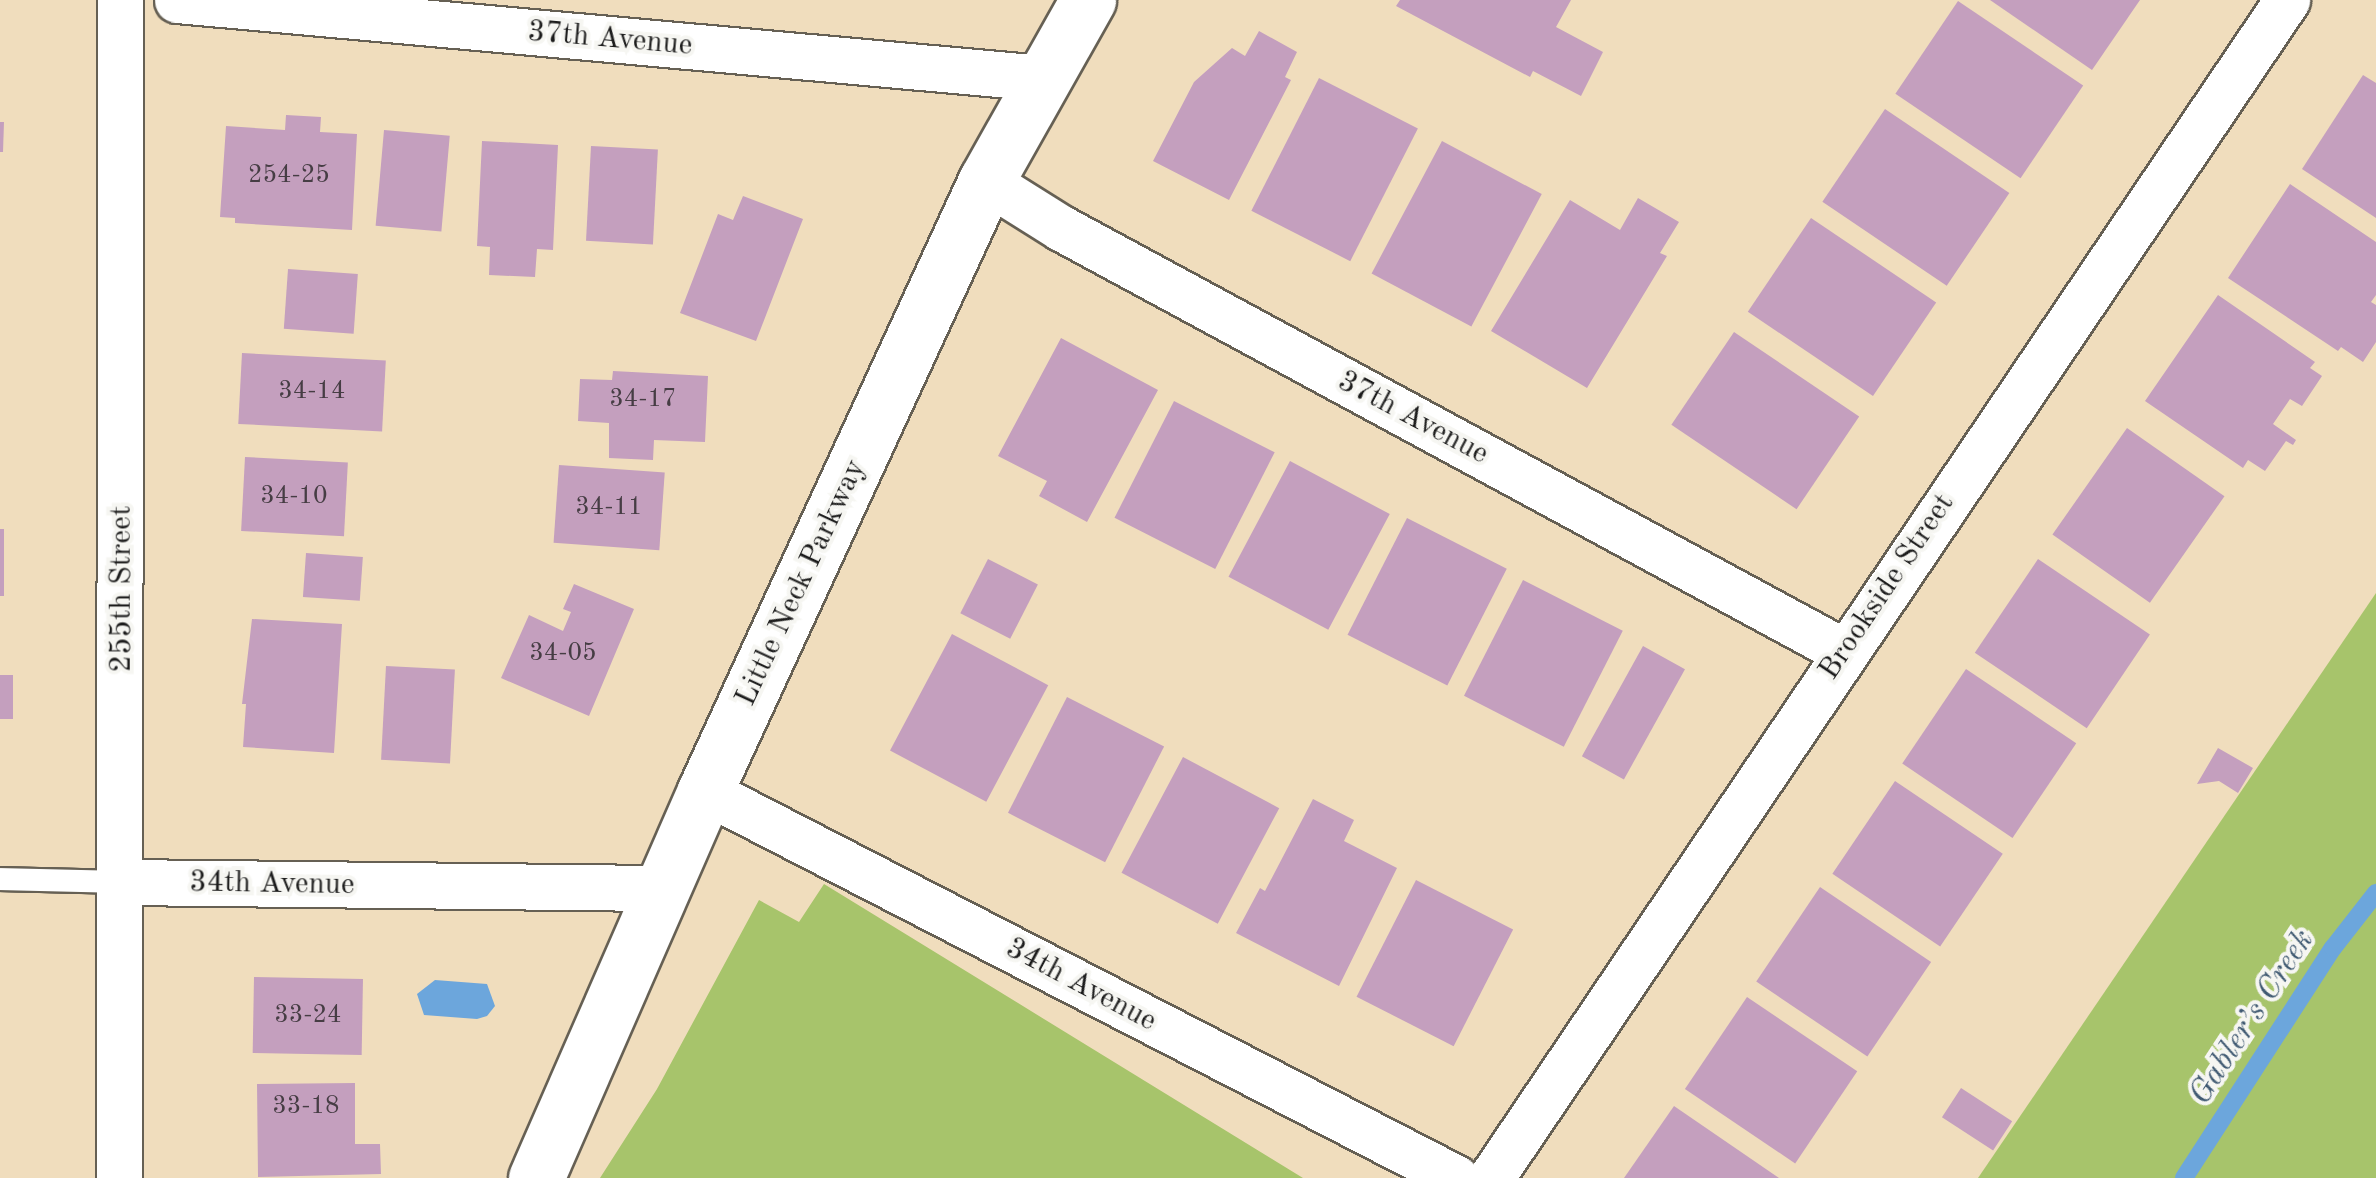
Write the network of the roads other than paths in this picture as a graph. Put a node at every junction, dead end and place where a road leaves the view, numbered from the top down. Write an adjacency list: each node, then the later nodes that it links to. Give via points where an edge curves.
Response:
1 (120, 0): 10 (street, 255th Street)
2 (177, 0): 5 (street, 37th Avenue)
3 (1088, 0): 5 (street, Little Neck Parkway)
4 (2287, 0): 7 (street, Brookside Street)
5 (1042, 78): 6 (street, Little Neck Parkway)
6 (986, 181): 7 (street, 37th Avenue, via 1061,228); 8 (street, Little Neck Parkway)
7 (1843, 650): 15 (street, Brookside Street)
8 (705, 791): 11 (street, Little Neck Parkway); 14 (street, 34th Avenue)
9 (0, 879): 10 (lane, 34th Avenue)
10 (122, 882): 11 (street, 34th Avenue); 12 (street, 255th Street)
11 (663, 888): 13 (street, Little Neck Parkway)
12 (119, 1178)
13 (536, 1178)
14 (1456, 1178)
15 (1491, 1178)

